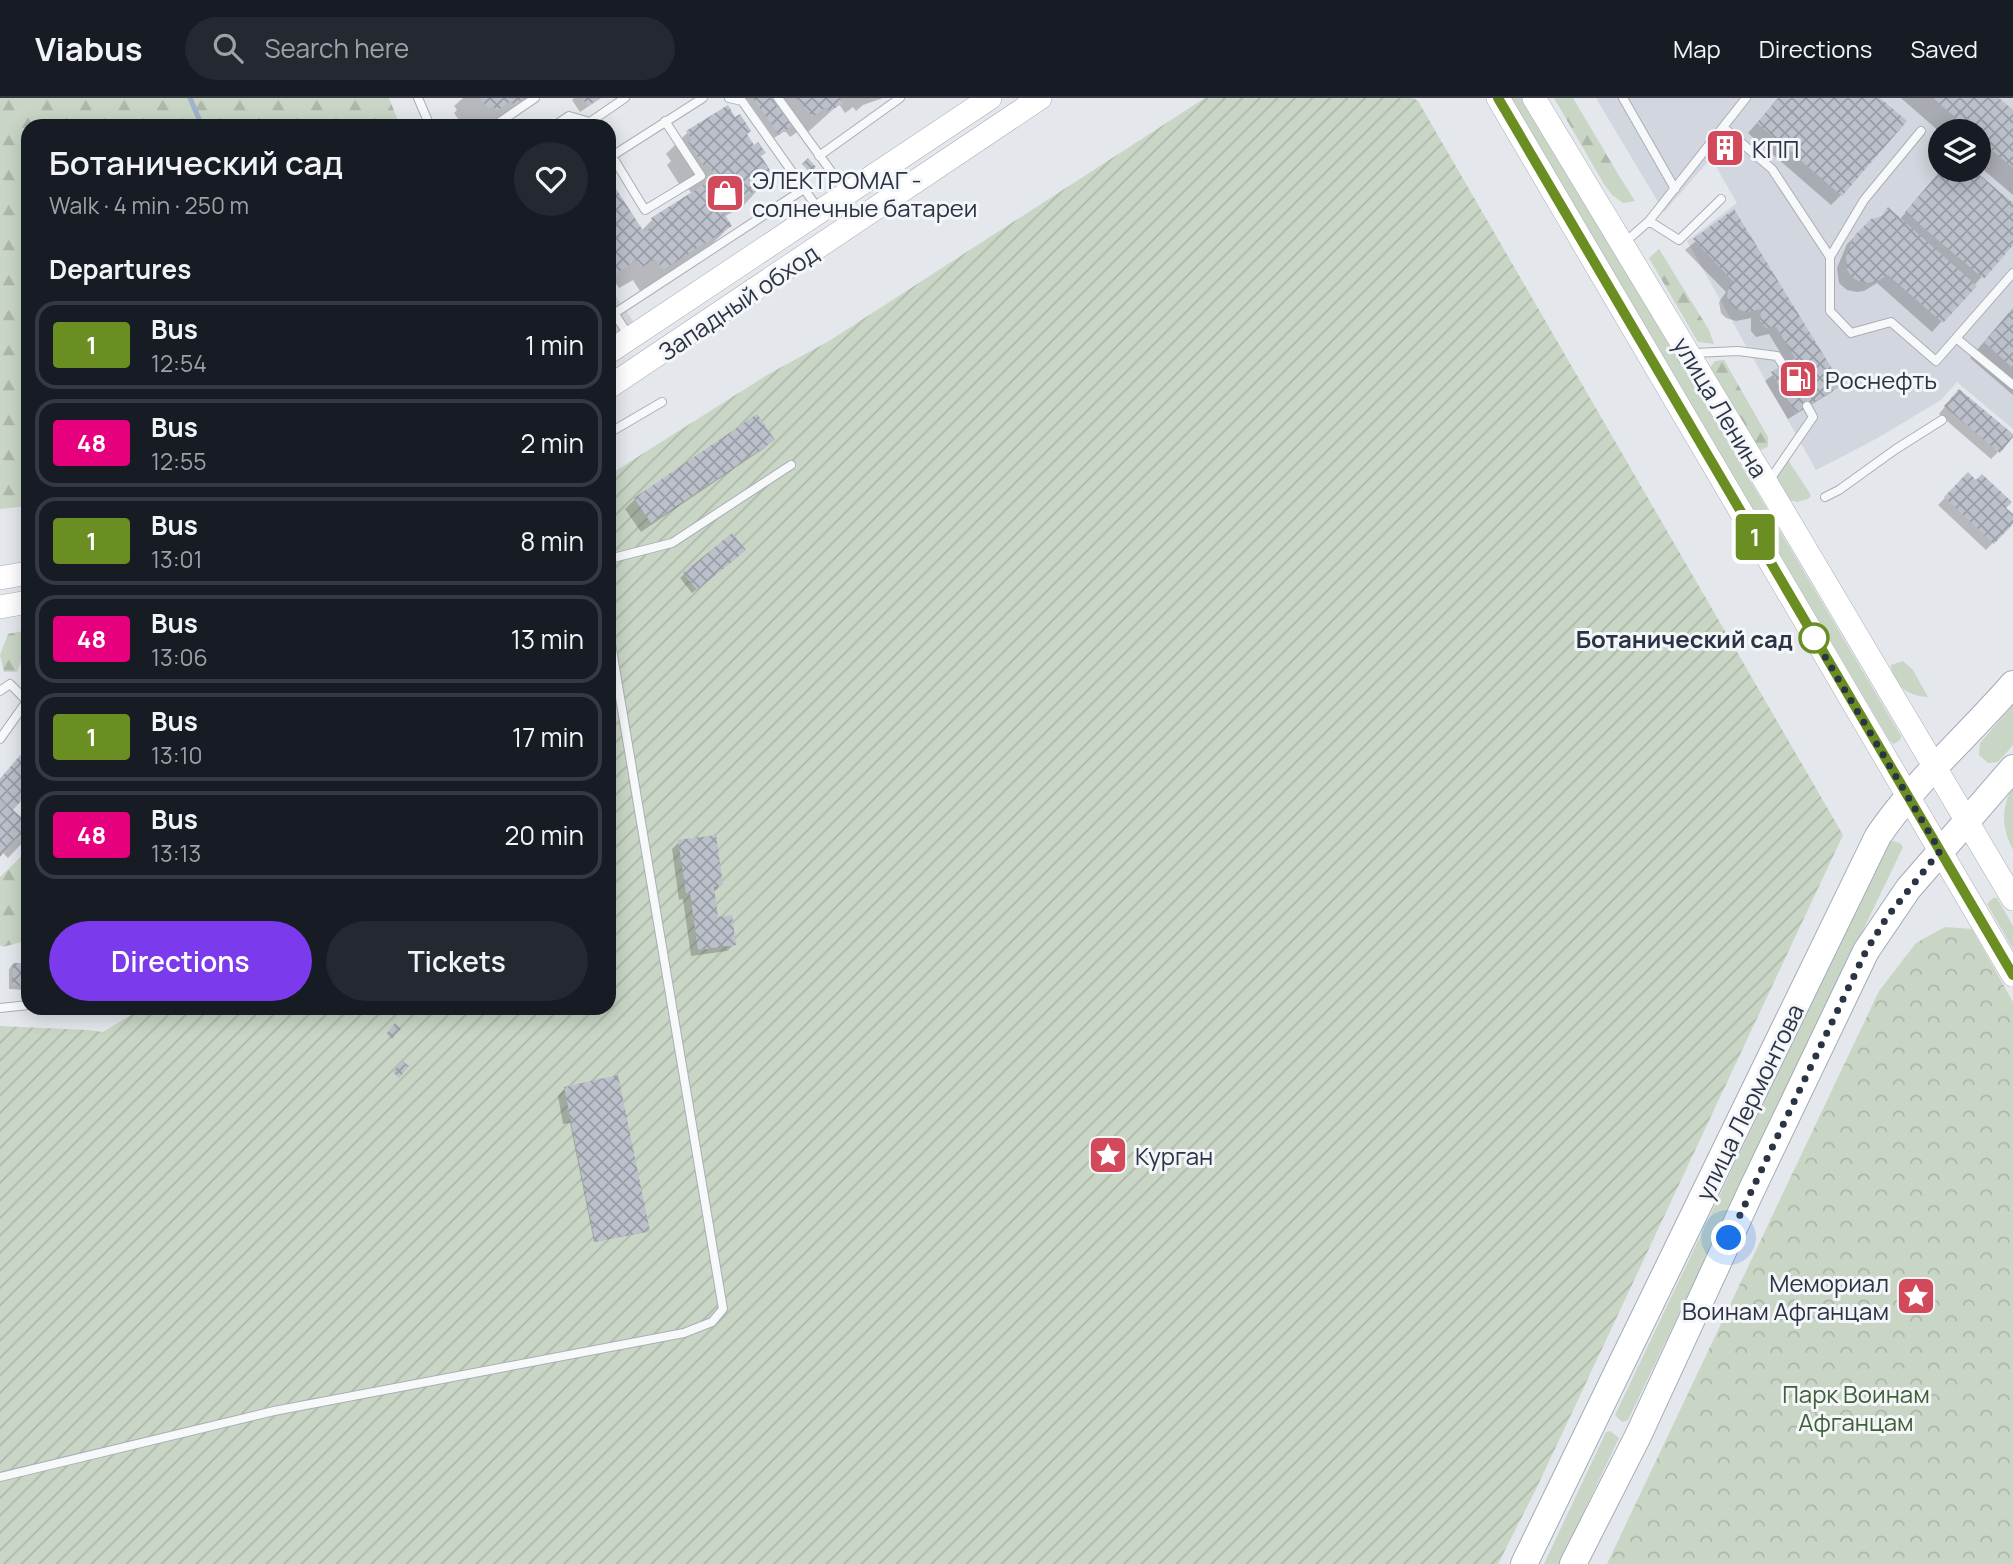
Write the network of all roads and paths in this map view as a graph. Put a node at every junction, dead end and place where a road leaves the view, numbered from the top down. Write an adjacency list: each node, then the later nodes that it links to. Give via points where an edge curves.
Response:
1 (418, 98): 14 (lane)
2 (535, 98): 15 (lane)
3 (625, 98): 16 (lane)
4 (703, 98): 17 (lane)
5 (729, 98): 23 (lane, via 742,101)
6 (778, 98): 21 (lane)
7 (900, 98): 21 (lane)
8 (990, 98): 25 (main road)
9 (1040, 98): 39 (main road, Западный обход)
10 (1498, 98): 61 (main road, улица Ленина)
11 (1534, 98): 29 (main road, улица Ленина)
12 (1623, 98): 24 (lane)
13 (1746, 98): 18 (lane)
14 (427, 119)
15 (504, 119)
16 (598, 119)
17 (665, 121): 20 (lane); 22 (lane, via 701,176 645,210)
18 (1723, 127): 24 (lane); 30 (lane, via 1772,169)
19 (1921, 131): 30 (lane, via 1864,200)
20 (616, 150)
21 (820, 156): 25 (lane)
22 (616, 164)
23 (804, 189): 27 (lane); 32 (lane)
24 (1675, 189): 28 (lane)
25 (848, 194): 27 (main road)
26 (1721, 199): 28 (lane, via 1679,240)
27 (821, 213): 34 (main road)
28 (1649, 221): 29 (lane)
29 (1623, 244): 37 (main road, улица Ленина)
30 (1830, 257): 35 (lane, via 1830,311 1852,333 1891,321 1936,361)
31 (2013, 273): 35 (lane)
32 (616, 312)
33 (616, 320): 34 (lane)
34 (631, 338): 36 (main road)
35 (1956, 338): 40 (lane)
36 (616, 348)
37 (1689, 354): 38 (lane, via 1738,351 1777,355); 46 (main road, улица Ленина)
38 (1783, 365)
39 (616, 382)
40 (2013, 385)
41 (662, 402): 44 (lane)
42 (1807, 406): 46 (lane, via 1813,417)
43 (1942, 421): 47 (lane)
44 (616, 429)
45 (792, 465): 48 (lane, via 672,543)
46 (1767, 484): 59 (main road, улица Ленина)
47 (1825, 497)
48 (616, 557)
49 (21, 574): 50 (main road)
50 (0, 578)
51 (21, 603): 52 (main road)
52 (0, 607)
53 (616, 674): 70 (lane, via 723,1309 712,1322 684,1333 274,1411)
54 (2013, 684): 59 (main road, улица Лермонтова)
55 (0, 691): 56 (lane, via 10,684)
56 (21, 695)
57 (21, 709): 58 (lane)
58 (0, 739)
59 (1936, 768): 61 (main road, улица Лермонтова); 62 (main road, улица Ленина)
60 (2013, 768): 62 (main road, улица Лермонтова)
61 (1908, 796): 63 (main road, улица Ленина); 68 (main road, улица Лермонтова, via 1878,836)
62 (1966, 820): 63 (main road, улица Лермонтова); 64 (main road, улица Ленина)
63 (1940, 851): 65 (main road, улица Ленина); 69 (main road, улица Лермонтова, via 1866,951)
64 (2013, 899)
65 (2013, 975)
66 (21, 1006): 67 (lane)
67 (0, 1008)
68 (1596, 1416): 69 (main road); 71 (main road, улица Лермонтова)
69 (1638, 1436): 72 (main road, улица Лермонтова)
70 (0, 1476)
71 (1524, 1564)
72 (1573, 1564)

